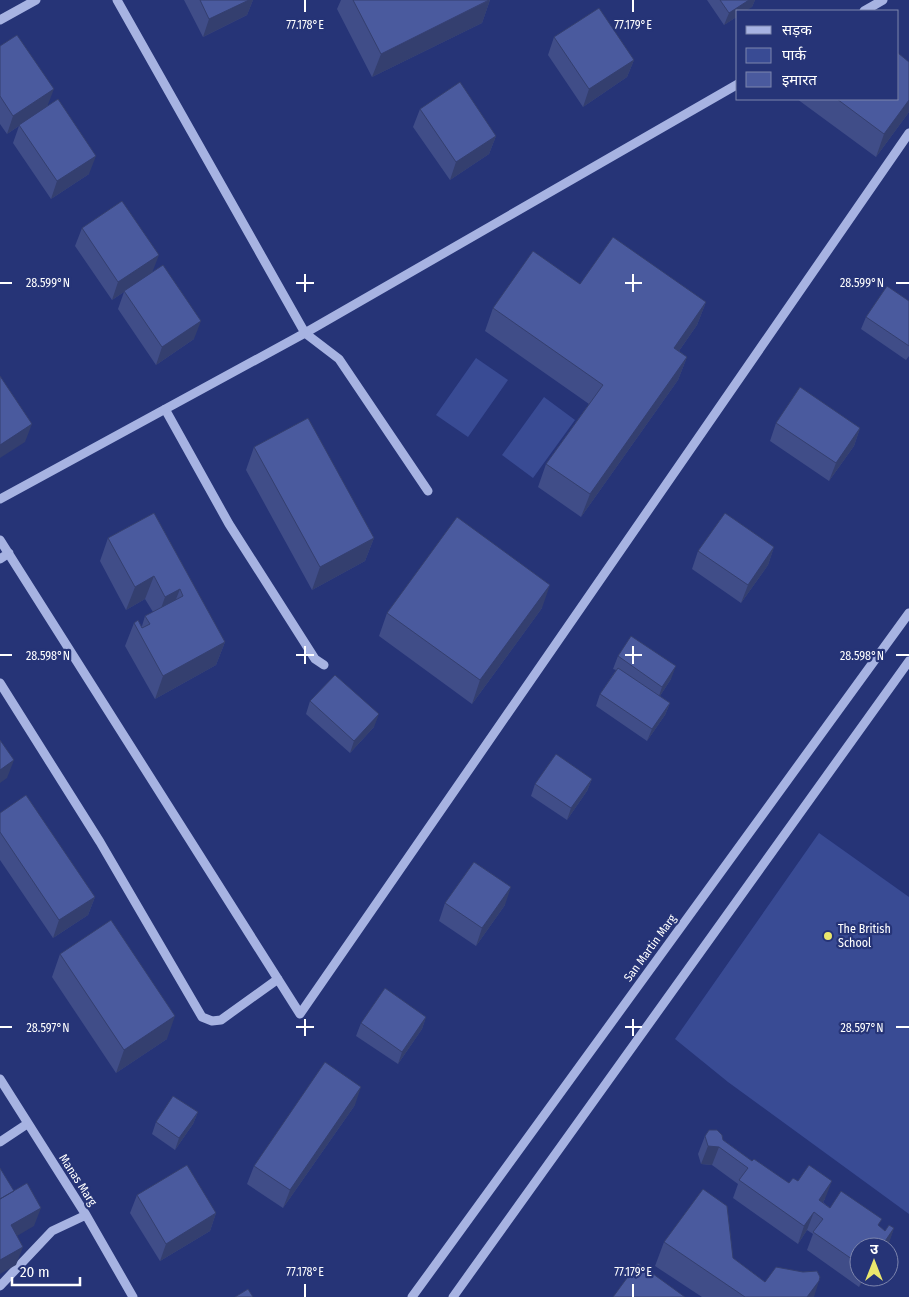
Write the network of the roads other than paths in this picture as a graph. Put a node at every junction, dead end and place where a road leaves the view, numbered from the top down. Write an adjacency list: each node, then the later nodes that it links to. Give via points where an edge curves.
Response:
1 (36, 0): 5 (street)
2 (117, 0): 8 (street)
3 (883, 0): 4 (street)
4 (866, 10)
5 (0, 20)
6 (736, 85): 8 (street)
7 (909, 133): 19 (street, via 300,1014)
8 (305, 333): 9 (street); 10 (street, via 339,359)
9 (165, 409): 11 (street); 17 (street, via 229,524 315,659)
10 (428, 491)
11 (0, 499)
12 (0, 540): 13 (street)
13 (9, 553): 14 (street); 19 (street)
14 (0, 559)
15 (909, 613): 26 (street, San Martin Marg)
16 (909, 661): 27 (street)
17 (324, 665)
18 (0, 683): 19 (street, via 100,842 202,1017 221,1020)
19 (278, 979)
20 (0, 1079): 21 (street, Manas Marg)
21 (27, 1124): 22 (street); 23 (street, Manas Marg)
22 (0, 1142)
23 (86, 1215): 24 (street, via 52,1230); 25 (street, Manas Marg)
24 (0, 1286)
25 (133, 1297)
26 (412, 1297)
27 (453, 1297)

